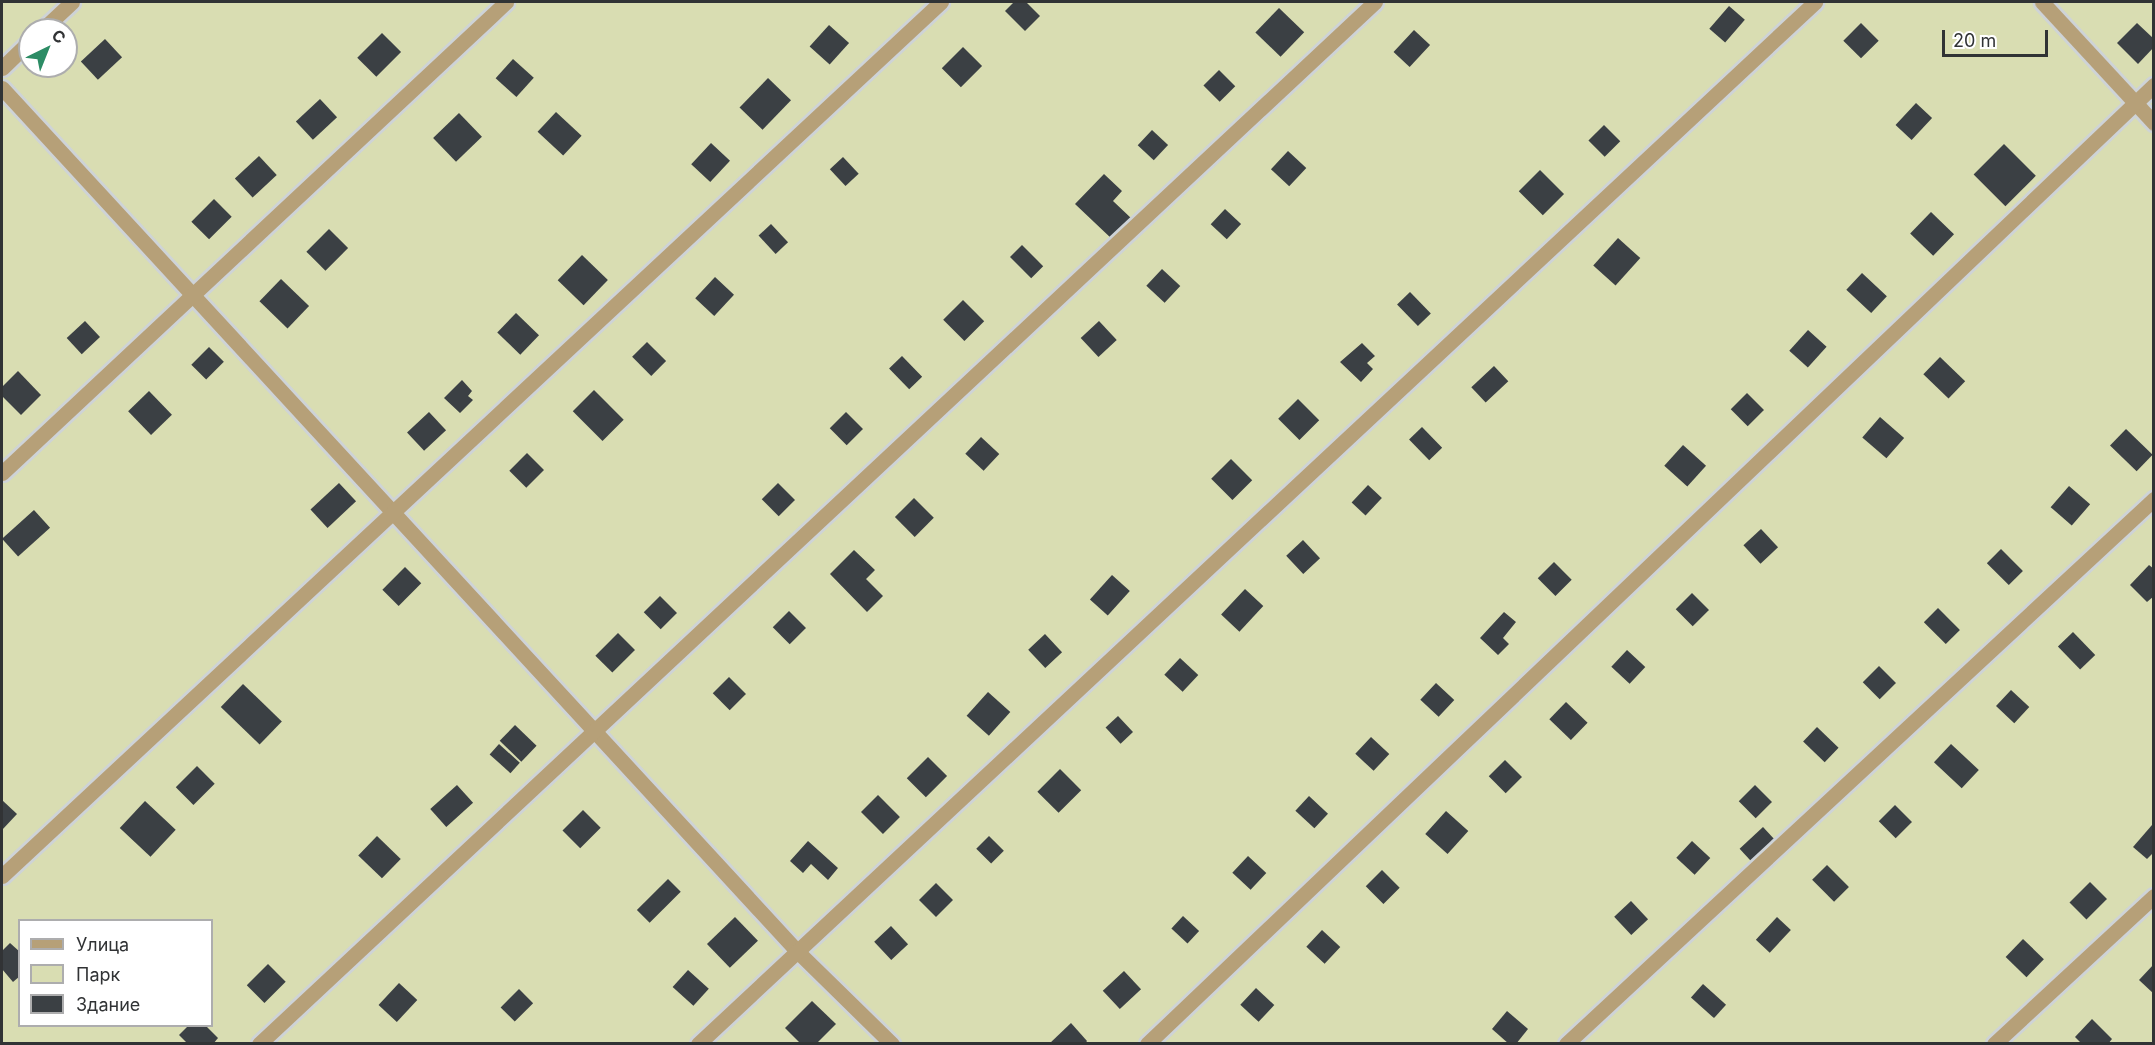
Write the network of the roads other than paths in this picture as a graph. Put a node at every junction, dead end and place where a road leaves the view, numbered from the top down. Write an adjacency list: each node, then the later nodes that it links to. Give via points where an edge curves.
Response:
1 (72, 2): 7 (street)
2 (506, 2): 14 (street)
3 (940, 2): 17 (street)
4 (1375, 2): 18 (street)
5 (1815, 2): 21 (street)
6 (2042, 2): 12 (street)
7 (55, 18)
8 (18, 53): 9 (street)
9 (2, 68)
10 (2154, 85): 12 (street)
11 (2, 88): 14 (street)
12 (2135, 103): 13 (street); 25 (street)
13 (2154, 123)
14 (191, 293): 15 (street); 17 (street)
15 (2, 473)
16 (2154, 498): 26 (street)
17 (392, 509): 18 (street); 19 (street)
18 (597, 730): 21 (street); 22 (street)
19 (2, 876)
20 (2154, 896): 27 (street)
21 (797, 951): 23 (street); 24 (street)
22 (259, 1044)
23 (698, 1044)
24 (892, 1044)
25 (1147, 1044)
26 (1566, 1044)
27 (1994, 1044)

